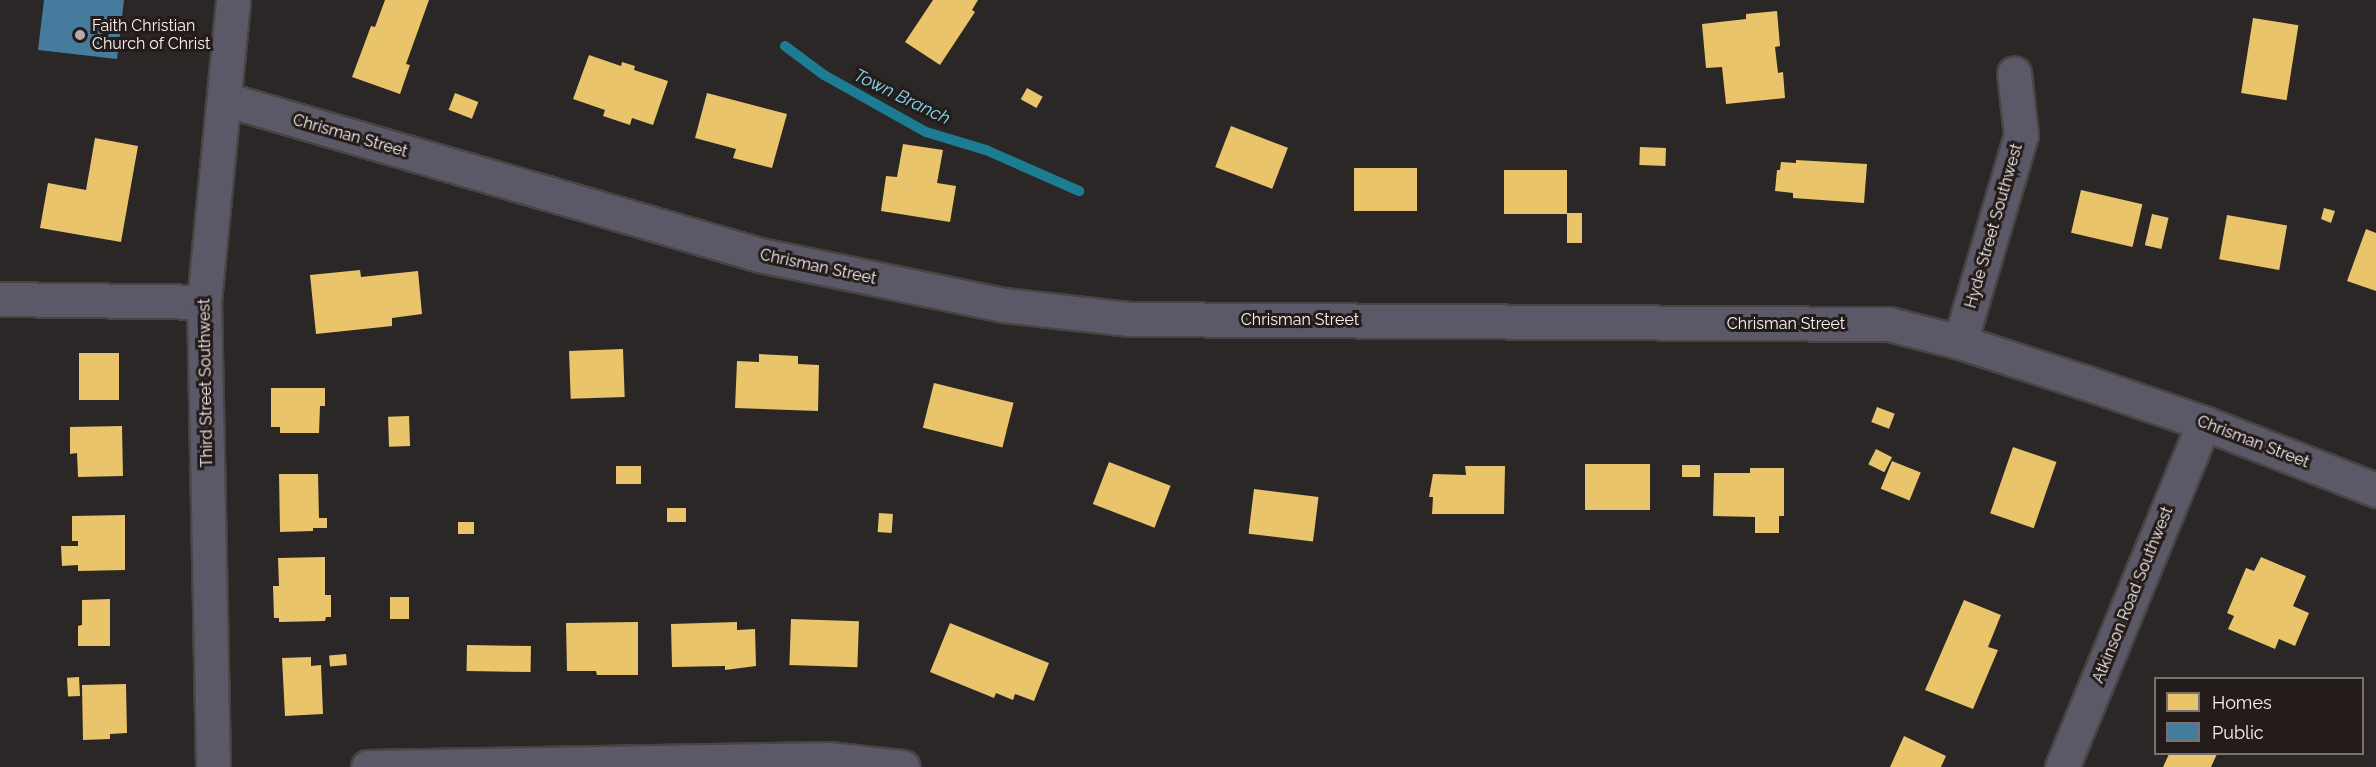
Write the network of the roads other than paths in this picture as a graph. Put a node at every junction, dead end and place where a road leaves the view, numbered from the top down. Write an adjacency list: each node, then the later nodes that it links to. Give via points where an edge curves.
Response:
1 (233, 0): 3 (street, Third Street Southwest)
2 (2014, 73): 6 (street, Hyde Street Southwest, via 2021,135)
3 (224, 99): 5 (street, Third Street Southwest); 6 (street, Chrisman Street, via 760,255 1004,305 1128,319 1888,324)
4 (0, 299): 5 (street)
5 (204, 302): 9 (street, Third Street Southwest)
6 (1960, 342): 7 (street, Chrisman Street)
7 (2204, 423): 8 (street, Chrisman Street); 12 (street, Atkinson Road Southwest)
8 (2376, 490)
9 (213, 767)
10 (368, 767): 11 (street, via 828,759)
11 (903, 767)
12 (2062, 767)

